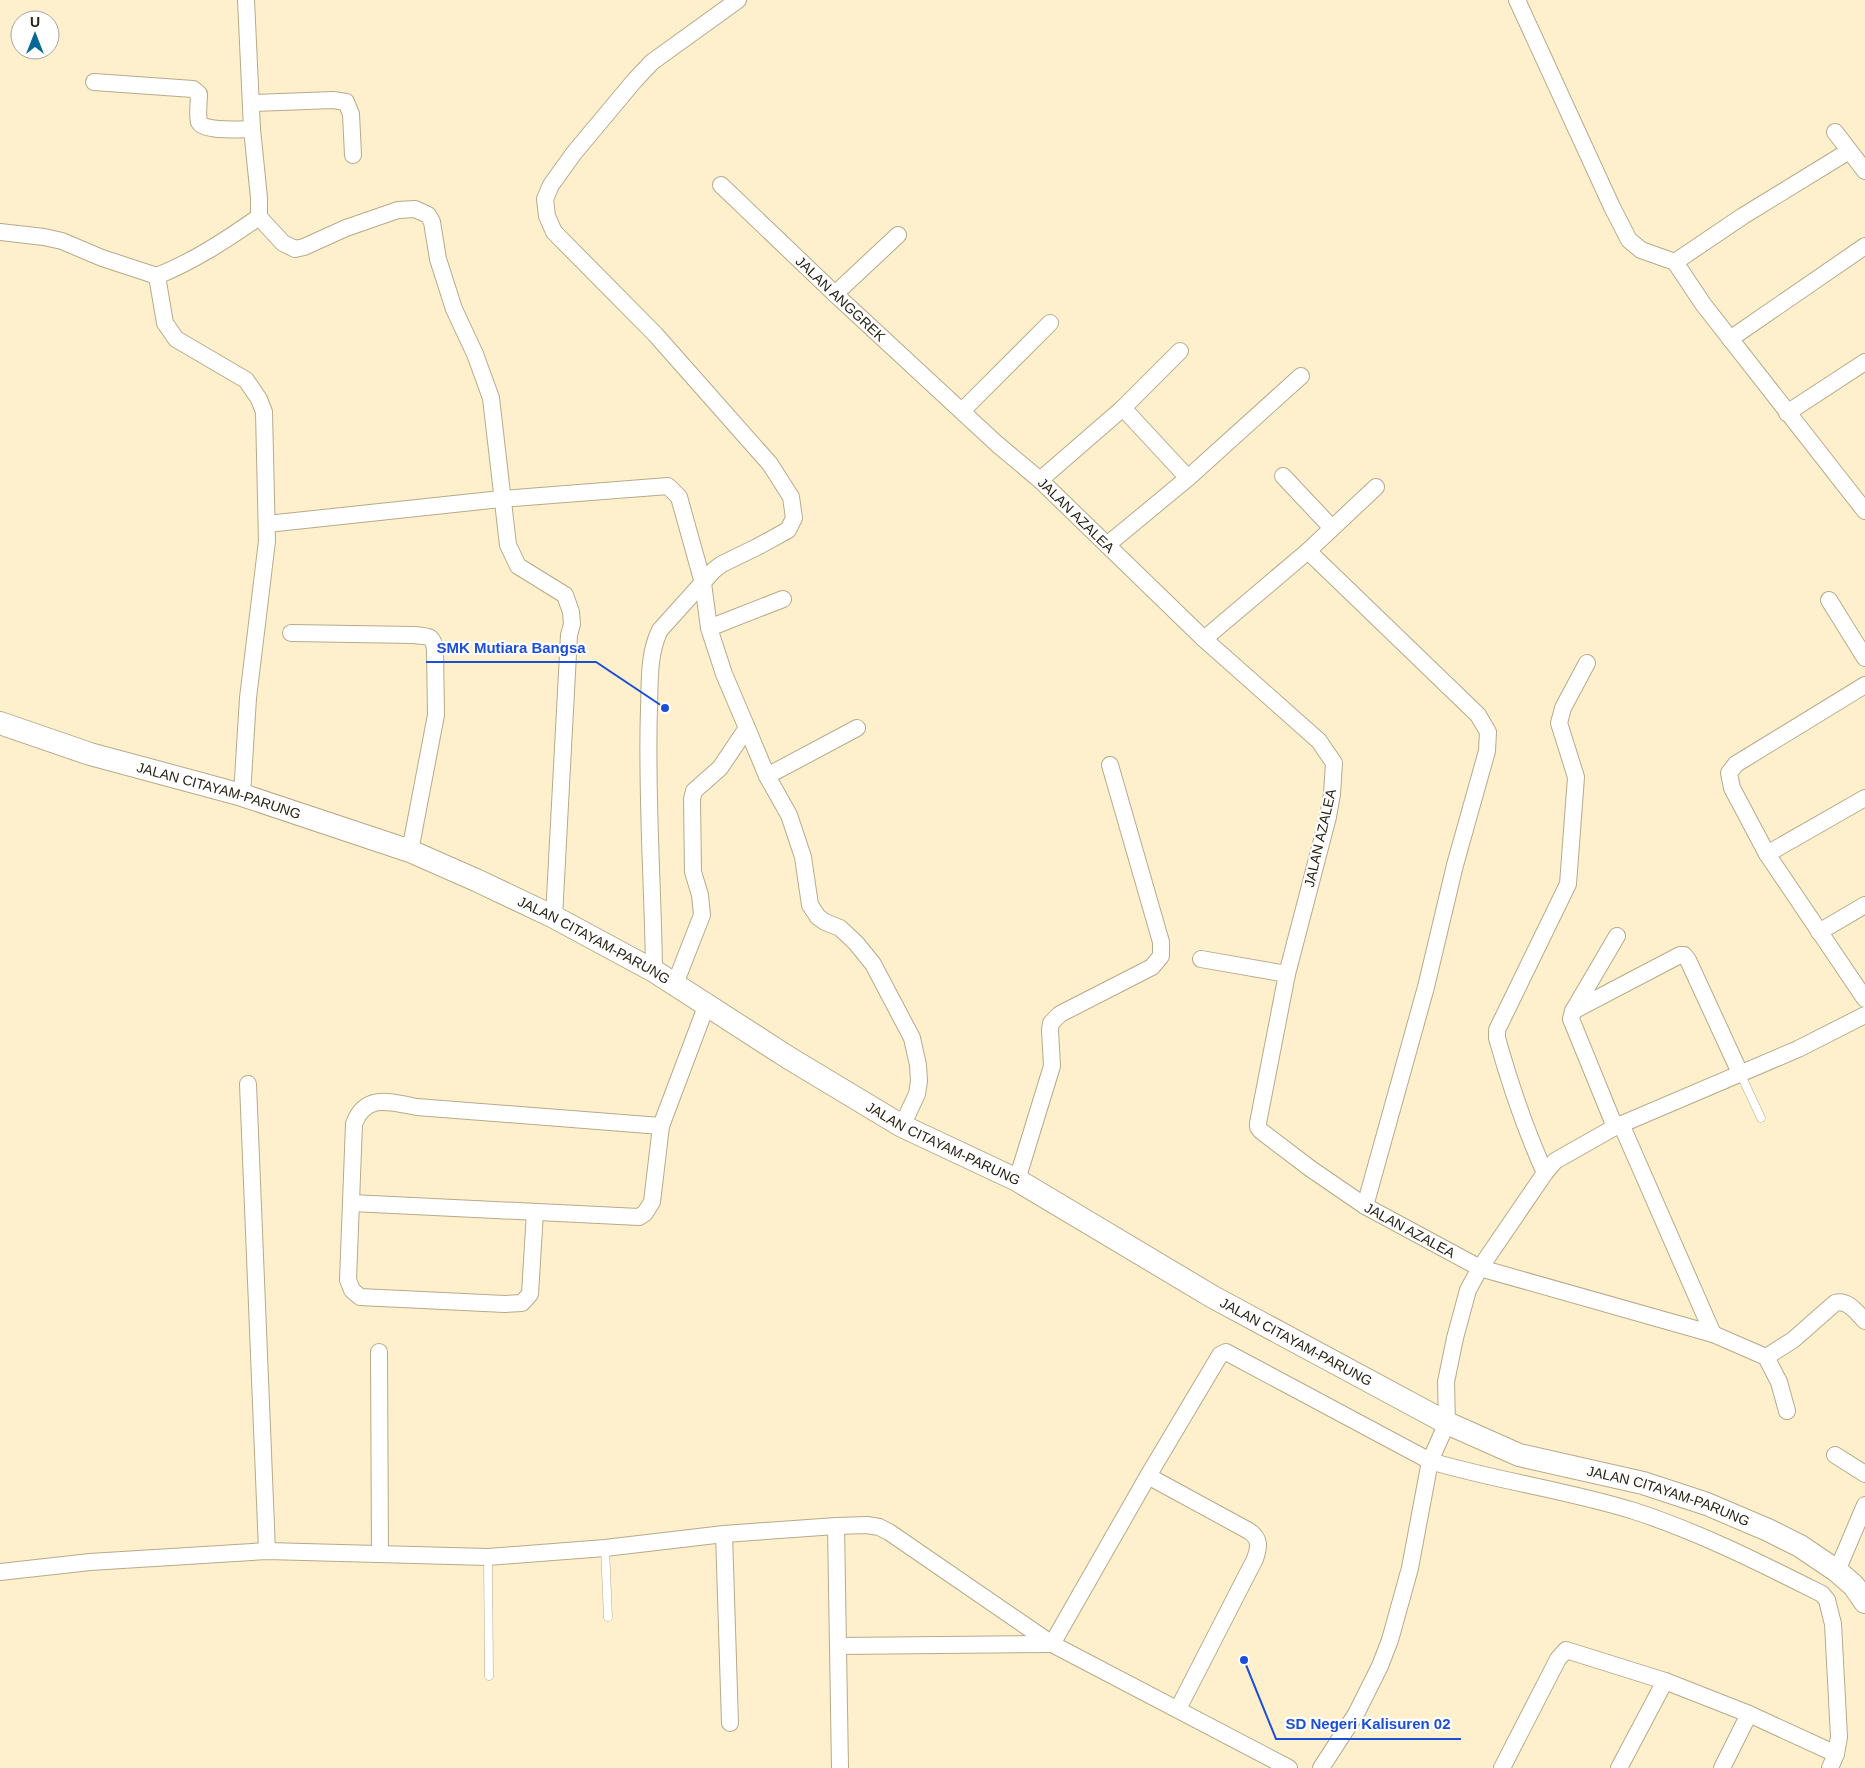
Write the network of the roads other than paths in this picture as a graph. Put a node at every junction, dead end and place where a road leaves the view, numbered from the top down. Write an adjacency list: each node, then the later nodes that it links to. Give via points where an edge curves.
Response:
1 (246, 0): 5 (street)
2 (738, 0): 37 (street, via 652,62 574,153 545,198 547,216 554,232 655,334 770,464 791,497 794,518 788,530 722,564)
3 (1517, 0): 16 (street, via 1629,240 1641,250)
4 (94, 82): 6 (street, via 193,89 199,94 199,121 202,125)
5 (252, 103): 6 (street); 9 (street, via 346,102 351,114)
6 (252, 129): 12 (street)
7 (1835, 132): 8 (street)
8 (1849, 151): 10 (street); 16 (street)
9 (353, 155)
10 (1865, 171)
11 (721, 185): 18 (street, JALAN ANGGREK)
12 (259, 217): 17 (street, via 183,266); 31 (street, via 284,243 295,249 398,210 415,209 428,215 454,309 491,398)
13 (0, 232): 17 (street, via 62,241)
14 (898, 235): 18 (street)
15 (1865, 246): 20 (street)
16 (1675, 262): 20 (street)
17 (157, 276): 33 (street, via 165,323 176,339 246,380 259,399 264,412)
18 (835, 294): 25 (street, JALAN ANGGREK)
19 (1050, 323): 25 (street)
20 (1730, 339): 26 (street)
21 (1180, 351): 24 (street)
22 (1865, 362): 26 (street)
23 (1301, 376): 28 (street)
24 (1122, 408): 28 (street); 29 (street)
25 (962, 411): 29 (street, JALAN AZALEA)
26 (1787, 413): 32 (street)
27 (1283, 476): 34 (street)
28 (1188, 478): 35 (street)
29 (1040, 480): 35 (street, JALAN AZALEA)
30 (1376, 486): 34 (street)
31 (501, 499): 33 (street); 37 (street, via 668,486 679,497); 56 (street, via 508,545 518,566 565,595 571,612)
32 (1865, 510)
33 (267, 524): 51 (street, via 266,561 248,698)
34 (1331, 527): 36 (street)
35 (1107, 545): 42 (street, JALAN AZALEA)
36 (1308, 551): 42 (street); 76 (street, via 1478,715 1488,732 1487,751 1426,987)
37 (703, 583): 40 (street); 60 (street, via 660,630 654,642 647,776)
38 (783, 599): 40 (street)
39 (1828, 600): 43 (street)
40 (709, 628): 47 (street)
41 (291, 633): 53 (street, via 414,635 433,639 436,715)
42 (1204, 639): 61 (street, JALAN AZALEA, via 1319,741 1334,763 1328,817)
43 (1865, 658)
44 (1587, 663): 73 (street, via 1559,723 1576,777 1568,884 1497,1030 1512,1088)
45 (1865, 685): 54 (street, via 1730,770 1732,788)
46 (0, 723): 51 (main road, JALAN CITAYAM-PARUNG, via 90,754)
47 (747, 728): 50 (street); 62 (street, via 720,768 694,791 693,872 702,915)
48 (856, 728): 50 (street)
49 (1110, 765): 74 (street, via 1161,942 1161,956 1152,967 1060,1014 1051,1023 1052,1066)
50 (768, 776): 72 (street, via 789,815 803,858 810,905 818,917 840,928 867,957 912,1038 919,1081 917,1094)
51 (242, 795): 53 (main road, JALAN CITAYAM-PARUNG)
52 (1865, 798): 54 (street)
53 (410, 851): 56 (main road, JALAN CITAYAM-PARUNG)
54 (1767, 854): 57 (street)
55 (1865, 905): 57 (street)
56 (554, 917): 60 (main road, JALAN CITAYAM-PARUNG)
57 (1819, 932): 63 (street)
58 (1617, 936): 65 (street)
59 (1201, 959): 61 (street)
60 (654, 971): 62 (main road, JALAN CITAYAM-PARUNG)
61 (1287, 974): 76 (street, JALAN AZALEA, via 1258,1128)
62 (675, 984): 64 (main road, JALAN CITAYAM-PARUNG)
63 (1865, 999)
64 (707, 1004): 71 (street); 72 (main road, JALAN CITAYAM-PARUNG, via 788,1058)
65 (1573, 1011): 67 (street, via 1684,955); 70 (street, via 1572,1019)
66 (1865, 1015): 67 (street, via 1798,1049)
67 (1740, 1073): 69 (lane); 70 (street)
68 (248, 1084): 93 (street)
69 (1761, 1118)
70 (1618, 1125): 73 (street, via 1555,1161); 80 (street)
71 (661, 1126): 75 (street, via 377,1102 363,1107 354,1124); 77 (street, via 652,1202 645,1214 629,1218)
72 (902, 1126): 74 (main road, JALAN CITAYAM-PARUNG)
73 (1545, 1173): 78 (street)
74 (1017, 1180): 84 (main road, JALAN CITAYAM-PARUNG, via 1213,1297)
75 (352, 1203): 77 (street); 77 (street, via 348,1280 355,1293 368,1298 522,1302 530,1294)
76 (1365, 1206): 78 (street, JALAN AZALEA)
77 (535, 1212)
78 (1480, 1268): 80 (street, JALAN AZALEA); 84 (street, via 1468,1290 1455,1338 1446,1382)
79 (1865, 1321): 82 (street, via 1848,1305 1835,1303 1793,1340)
80 (1713, 1334): 82 (street, JALAN AZALEA)
81 (379, 1352): 94 (street)
82 (1766, 1357): 83 (street, via 1779,1382)
83 (1787, 1411)
84 (1447, 1423): 86 (street); 96 (main road, JALAN CITAYAM-PARUNG, via 1519,1454 1643,1483 1707,1504 1800,1546)
85 (1835, 1455): 87 (street)
86 (1430, 1461): 88 (street, via 1226,1352 1220,1355); 107 (street, via 1634,1511 1713,1541 1822,1594 1827,1600 1833,1624 1839,1737); 110 (street, via 1410,1568 1390,1640 1356,1714)
87 (1865, 1474)
88 (1148, 1476): 100 (street); 104 (street, via 1256,1535 1259,1541 1255,1559)
89 (1865, 1505): 96 (street)
90 (836, 1526): 91 (street); 100 (street, via 867,1525 889,1532); 101 (street)
91 (724, 1534): 92 (street); 106 (street)
92 (604, 1548): 95 (street); 99 (lane)
93 (267, 1551): 94 (street); 97 (street, via 90,1562)
94 (380, 1554): 95 (street)
95 (488, 1557): 102 (lane)
96 (1837, 1571): 98 (main road, JALAN CITAYAM-PARUNG, via 1854,1586)
97 (0, 1572)
98 (1865, 1602)
99 (608, 1617)
100 (1052, 1644): 101 (street); 104 (street)
101 (838, 1646): 108 (street)
102 (488, 1676)
103 (1665, 1681): 105 (street); 111 (street, via 1566,1650 1558,1659); 112 (street)
104 (1178, 1709): 109 (street)
105 (1749, 1714): 107 (street); 113 (street)
106 (730, 1723)
107 (1833, 1761)
108 (840, 1768)
109 (1289, 1768)
110 (1321, 1768)
111 (1502, 1768)
112 (1619, 1768)
113 (1722, 1768)

